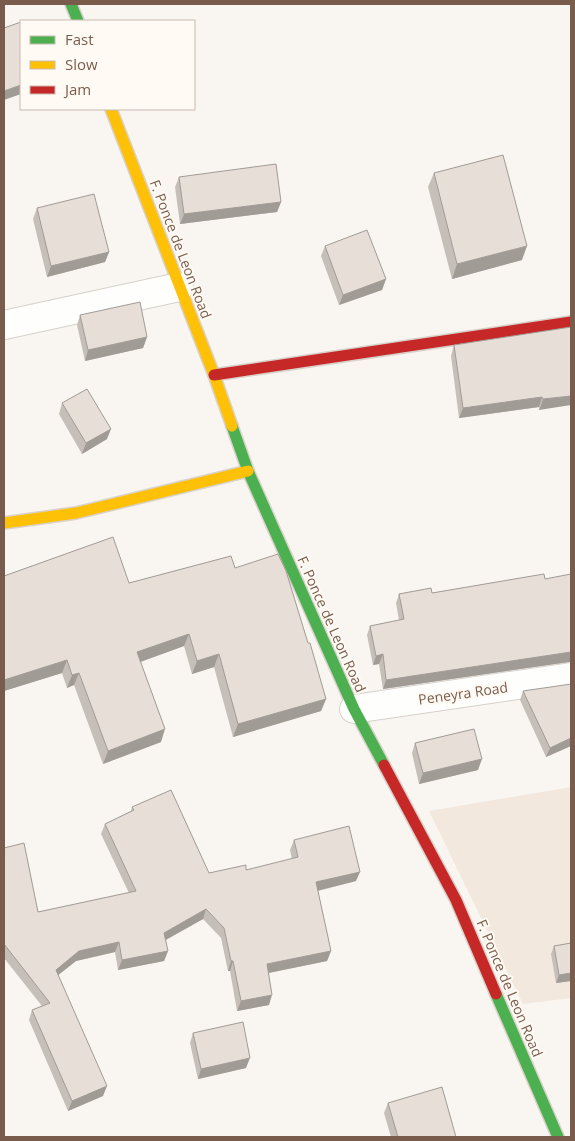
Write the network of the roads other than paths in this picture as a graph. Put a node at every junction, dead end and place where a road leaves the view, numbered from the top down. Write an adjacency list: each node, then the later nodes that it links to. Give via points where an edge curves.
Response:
1 (71, 4): 2 (street)
2 (78, 20)
3 (111, 110): 4 (street, F. Ponce de Leon Road)
4 (179, 287): 6 (street); 7 (street, F. Ponce de Leon Road)
5 (571, 322): 7 (street)
6 (4, 325)
7 (214, 375): 8 (street, F. Ponce de Leon Road)
8 (248, 471): 9 (street, via 76,512); 11 (street, F. Ponce de Leon Road)
9 (4, 523)
10 (571, 677): 11 (street, Peneyra Road)
11 (354, 709): 12 (street, F. Ponce de Leon Road, via 456,900)
12 (558, 1137)

